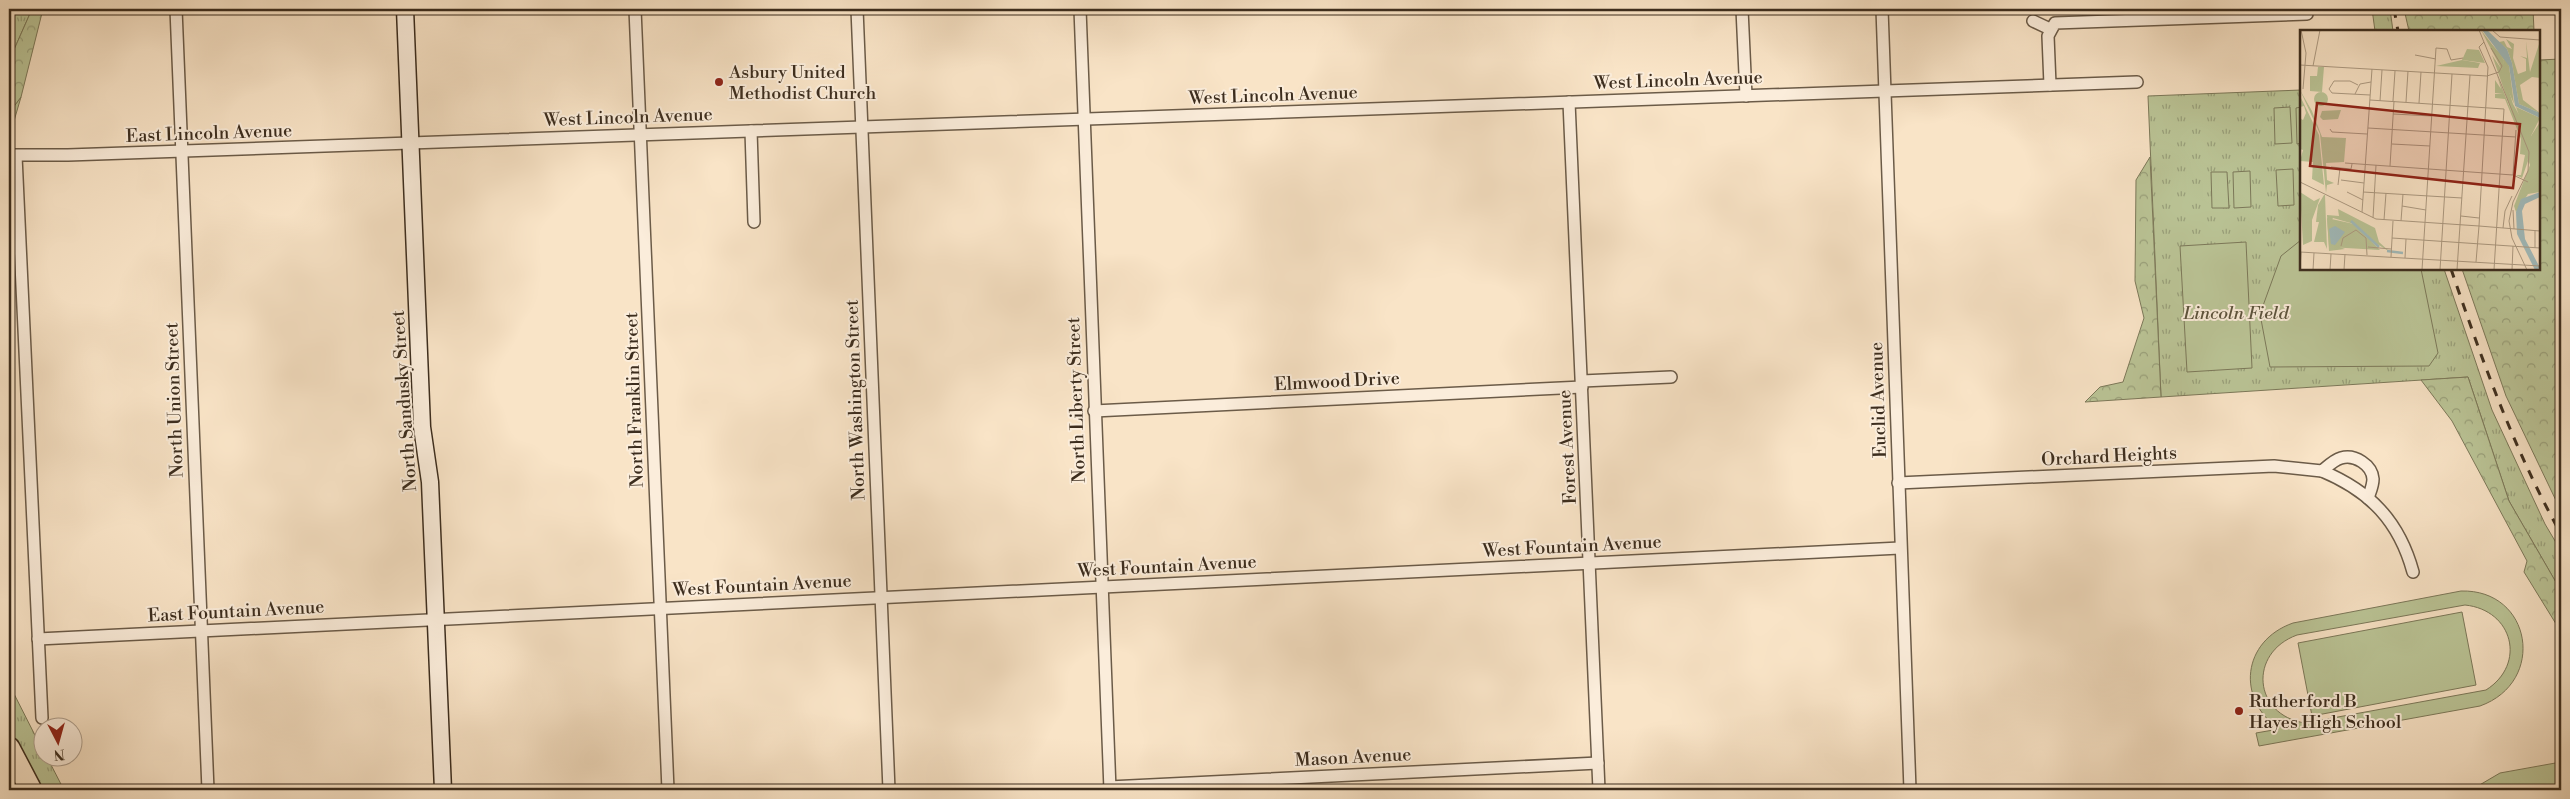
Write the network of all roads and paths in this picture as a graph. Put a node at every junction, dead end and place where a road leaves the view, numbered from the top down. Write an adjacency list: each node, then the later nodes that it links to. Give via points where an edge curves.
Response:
1 (176, 9): 22 (street, North Union Street)
2 (405, 9): 21 (street, North Sandusky Street)
3 (635, 9): 20 (street, North Franklin Street)
4 (857, 9): 18 (street, North Washington Street)
5 (1080, 9): 17 (street, North Liberty Street)
6 (1742, 9): 15 (street)
7 (1882, 9): 14 (street, Euclid Avenue)
8 (2199, 13): 9 (street); 11 (street, via 2058,22)
9 (2306, 14)
10 (2033, 21): 11 (street)
11 (2050, 29): 13 (street)
12 (2137, 82): 13 (street, West Lincoln Avenue)
13 (2050, 85): 14 (street, West Lincoln Avenue)
14 (1885, 91): 15 (street, West Lincoln Avenue); 29 (street, Euclid Avenue)
15 (1746, 96): 16 (street, West Lincoln Avenue)
16 (1570, 102): 17 (street, West Lincoln Avenue); 26 (street, Forest Avenue)
17 (1084, 119): 18 (street, West Lincoln Avenue); 27 (street, North Liberty Street)
18 (862, 127): 19 (street, West Lincoln Avenue); 35 (street, North Washington Street)
19 (751, 131): 20 (street, West Lincoln Avenue); 24 (street)
20 (640, 134): 21 (street, West Lincoln Avenue); 36 (street, North Franklin Street)
21 (411, 142): 22 (street, East Lincoln Avenue); 37 (street, North Sandusky Street, via 422,427 430,482)
22 (181, 151): 23 (street, East Lincoln Avenue); 38 (street, North Union Street)
23 (12, 155): 39 (street)
24 (754, 222)
25 (1671, 377): 26 (street, Elmwood Drive)
26 (1582, 384): 27 (street, Elmwood Drive); 32 (street, Forest Avenue)
27 (1094, 411): 34 (street, North Liberty Street)
28 (2322, 471): 29 (street, Orchard Heights, via 2274,466); 30 (street, Orchard Heights); 30 (street, via 2340,458 2353,457 2362,461 2373,476)
29 (1898, 483): 31 (street, Euclid Avenue)
30 (2368, 498): 33 (street, Orchard Heights, via 2378,505 2396,529)
31 (1900, 548): 32 (street, West Fountain Avenue); 50 (street, Euclid Avenue)
32 (1589, 563): 34 (street, West Fountain Avenue); 42 (street, Forest Avenue)
33 (2413, 572)
34 (1100, 587): 35 (street, West Fountain Avenue); 43 (street, North Liberty Street)
35 (881, 597): 36 (street, West Fountain Avenue); 48 (street, North Washington Street)
36 (660, 608): 37 (street, West Fountain Avenue); 47 (street, North Franklin Street)
37 (436, 619): 38 (street, East Fountain Avenue); 46 (street, North Sandusky Street)
38 (201, 631): 39 (street, East Fountain Avenue); 45 (street, North Union Street)
39 (38, 639): 40 (street)
40 (42, 716)
41 (9, 748): 44 (highway)
42 (1598, 763): 43 (street, Mason Avenue); 49 (street, Forest Avenue)
43 (1109, 788)
44 (31, 790)
45 (208, 790)
46 (443, 790)
47 (668, 790)
48 (889, 790)
49 (1600, 790)
50 (1910, 790)

